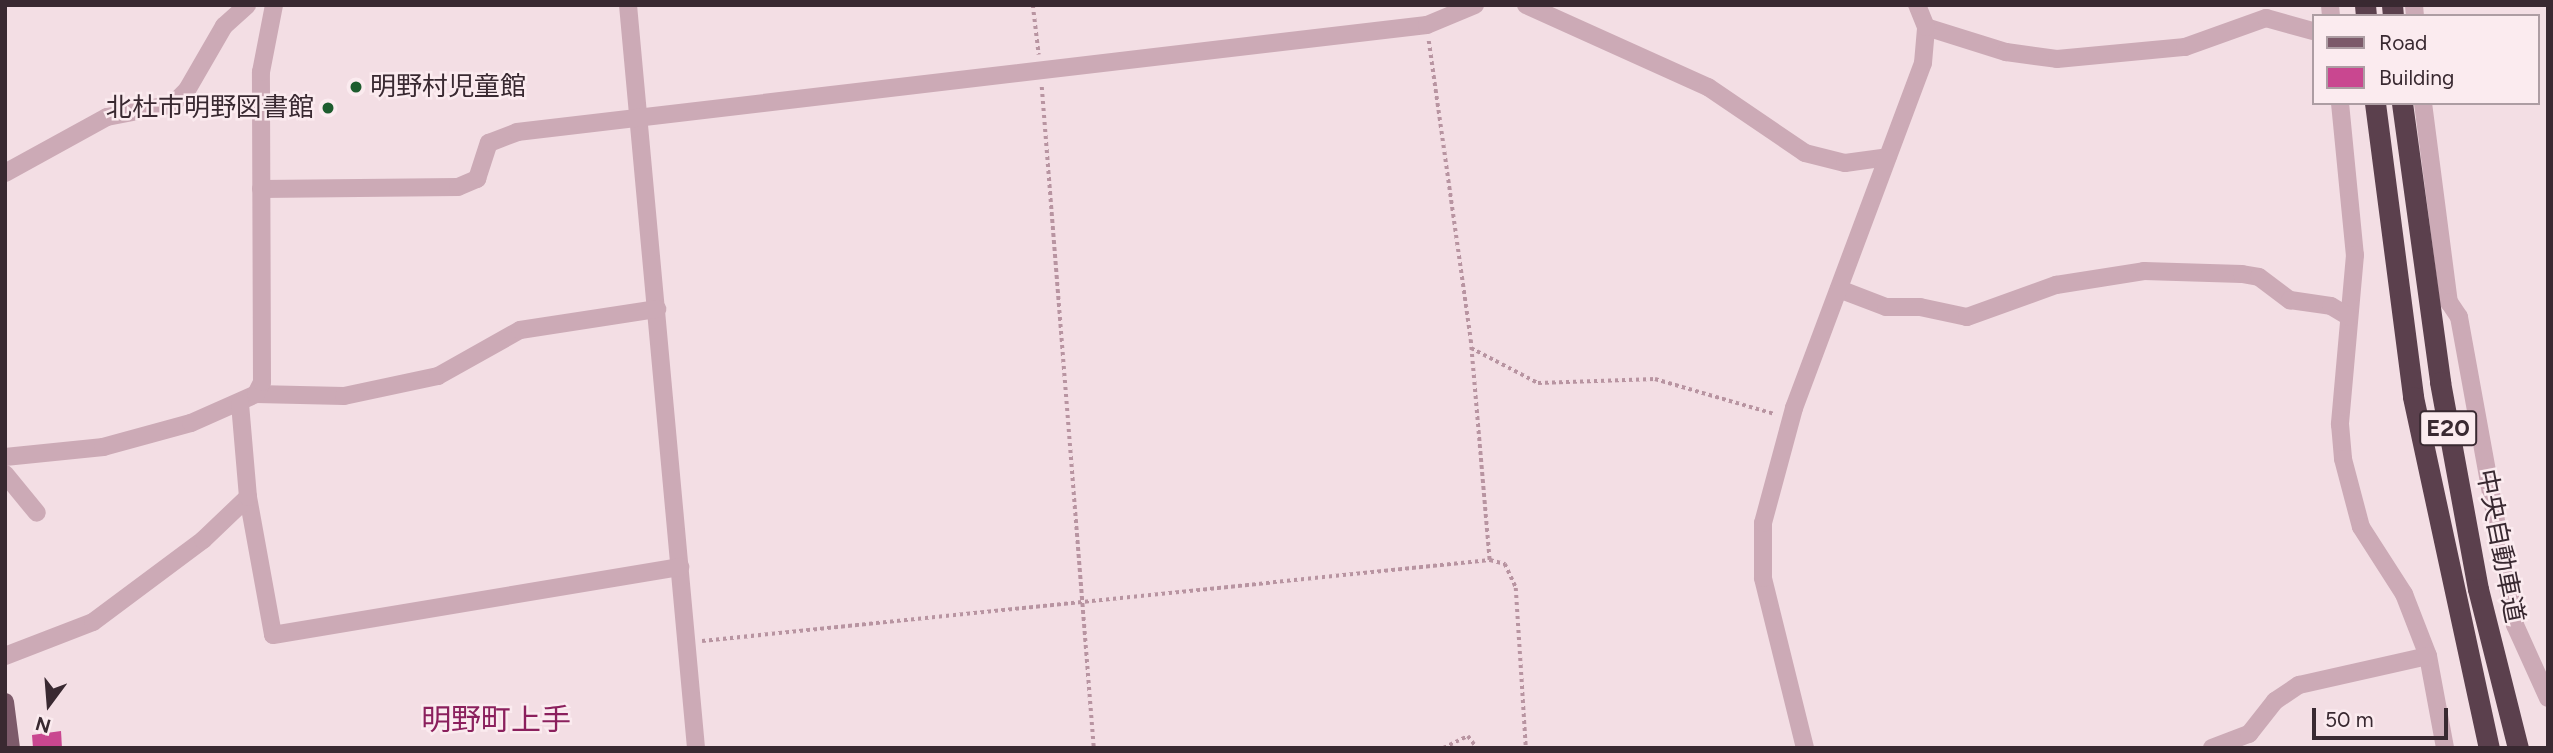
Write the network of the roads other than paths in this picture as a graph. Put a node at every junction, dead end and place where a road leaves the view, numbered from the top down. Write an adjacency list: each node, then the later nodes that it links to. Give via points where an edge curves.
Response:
1 (247, 5): 15 (street, via 224,26 187,90 173,104 107,117)
2 (275, 5): 16 (street, via 261,72)
3 (628, 5): 13 (street)
4 (1475, 5): 13 (street, via 1427,25)
5 (1526, 5): 14 (street, via 1708,87 1805,153 1845,163)
6 (1917, 5): 7 (street)
7 (1926, 27): 8 (street, via 1956,32 2006,52 2057,59 2185,47 2266,18); 14 (street, via 1923,64)
8 (2312, 30)
9 (2340, 105): 19 (street, via 2355,255)
10 (2375, 105): 36 (highway, 中央自動車道 / E20, via 2413,397)
11 (2402, 105): 37 (highway, 中央自動車道 / E20, via 2440,382 2478,589)
12 (2423, 105): 29 (street, via 2449,302 2459,317 2515,625)
13 (639, 117): 16 (street, via 500,136 483,153 477,179 458,187); 18 (street)
14 (1888, 157): 17 (street)
15 (5, 173)
16 (261, 189): 20 (street, via 262,382)
17 (1839, 289): 19 (street, via 1886,307 1920,307 1967,317 2056,285 2144,271 2242,274 2259,277 2290,300 2331,306); 33 (street, via 1773,473 1760,552)
18 (656, 309): 20 (street, via 520,330 438,376 344,396); 26 (street)
19 (2349, 317): 28 (street, via 2340,424 2349,488 2361,527 2404,594)
20 (256, 394): 21 (street)
21 (240, 404): 22 (street, via 103,447); 24 (street)
22 (5, 457)
23 (5, 474): 25 (street)
24 (248, 496): 26 (street, via 273,635); 27 (street, via 203,540 93,622)
25 (37, 513)
26 (680, 567): 32 (street)
27 (5, 656)
28 (2428, 656): 34 (street, via 2299,685 2275,701 2249,734); 35 (street)
29 (2548, 698)
30 (5, 702): 31 (main road)
31 (11, 748)
32 (696, 748)
33 (1805, 748)
34 (2212, 748)
35 (2445, 748)
36 (2488, 748)
37 (2518, 748)

